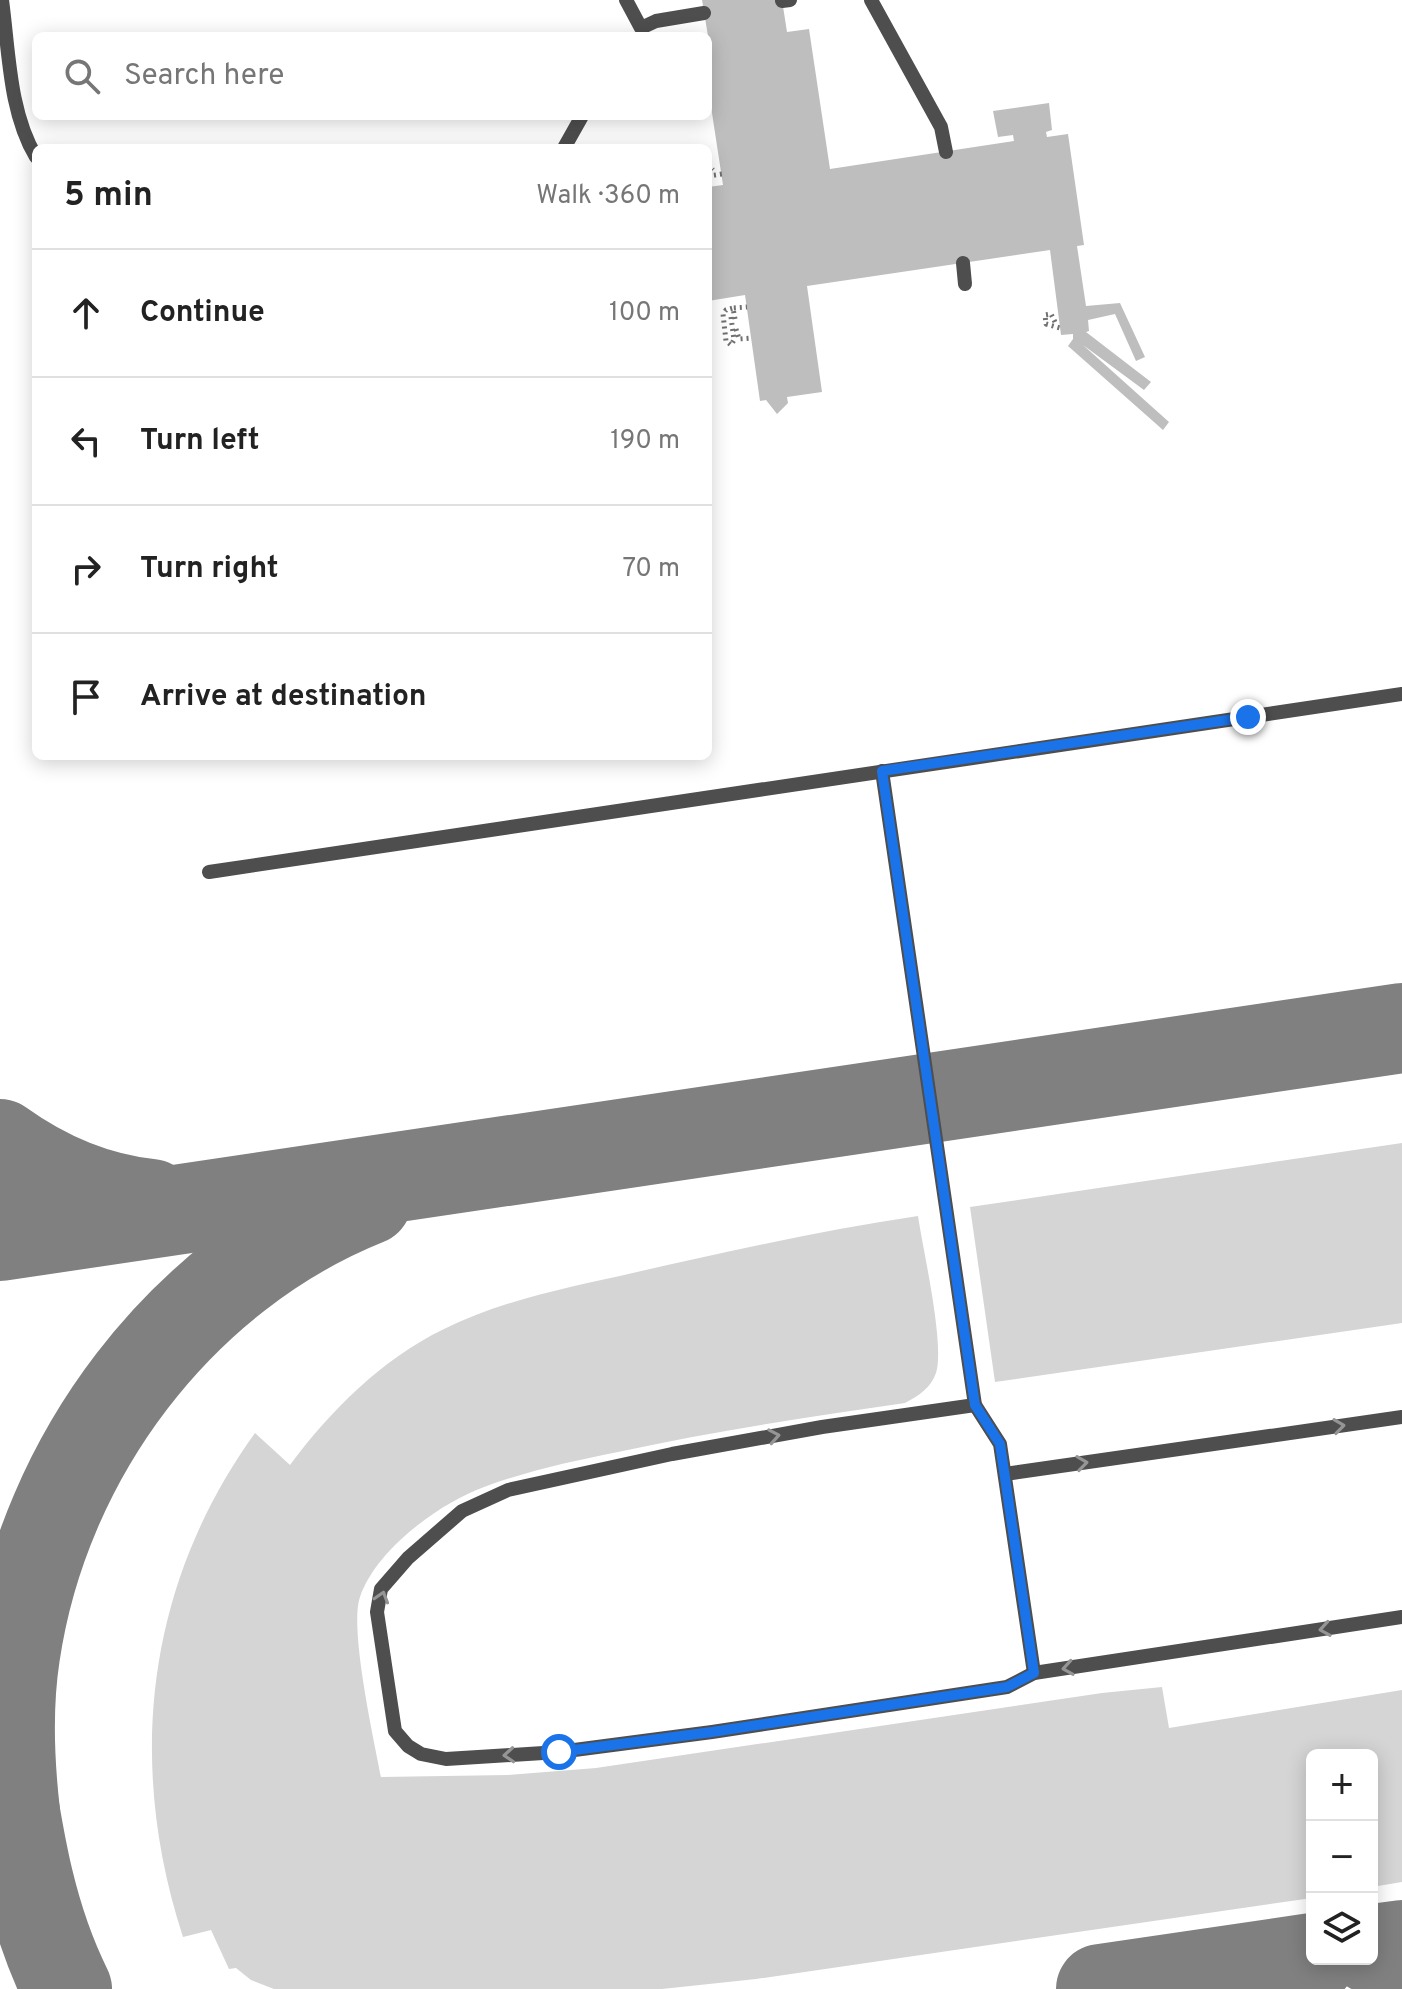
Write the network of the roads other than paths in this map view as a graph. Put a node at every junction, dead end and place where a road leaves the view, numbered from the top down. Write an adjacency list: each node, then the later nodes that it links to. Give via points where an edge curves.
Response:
1 (2, 0): 8 (lane, via 18,109)
2 (626, 0): 5 (lane)
3 (871, 0): 9 (lane, via 941,127)
4 (704, 13): 5 (lane, via 656,21)
5 (636, 32)
6 (580, 120): 7 (lane)
7 (566, 144)
8 (32, 150)
9 (946, 152)
10 (963, 263): 11 (lane)
11 (965, 284)
12 (1402, 694): 13 (lane)
13 (882, 771): 14 (lane); 15 (lane)
14 (209, 872)
15 (975, 1405): 17 (lane, via 1000,1444); 19 (lane, one-way to 15, via 993,1690 559,1752 446,1759 421,1754 395,1731 377,1612 381,1589 462,1511 508,1490 623,1463)
16 (1402, 1417): 17 (lane, one-way to 16)
17 (1005, 1474): 19 (lane)
18 (1402, 1617): 19 (lane, one-way to 19)
19 (1034, 1673)

